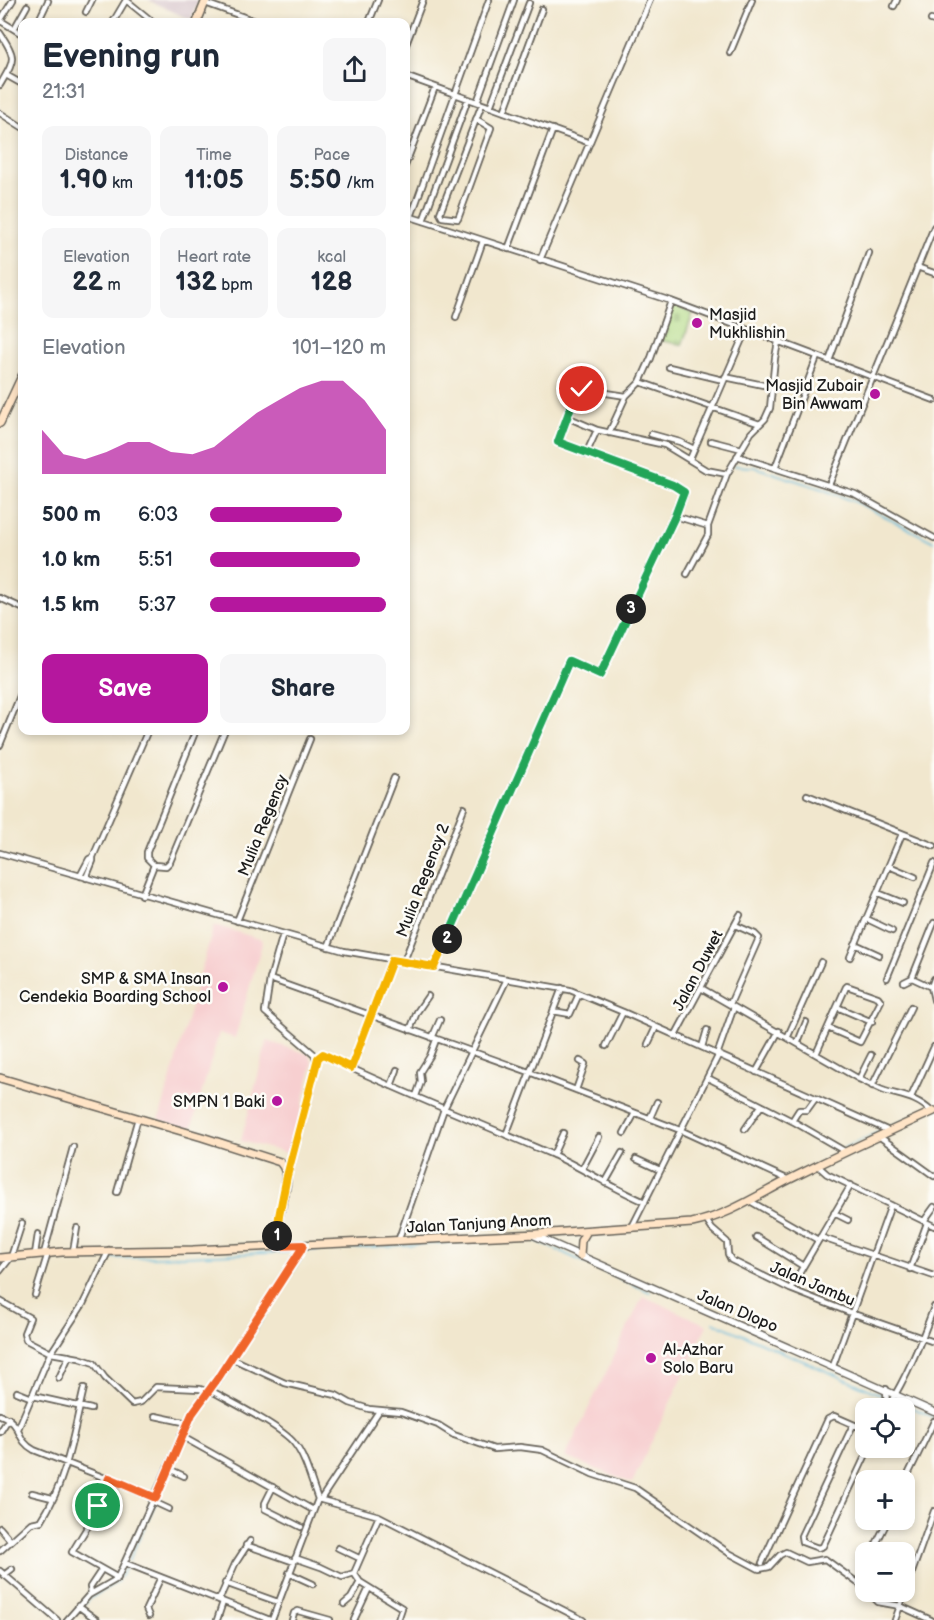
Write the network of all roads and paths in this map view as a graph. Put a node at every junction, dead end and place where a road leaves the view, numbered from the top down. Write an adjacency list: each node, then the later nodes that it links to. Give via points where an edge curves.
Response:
1 (14, 0): 25 (street)
2 (92, 0): 17 (street)
3 (126, 0): 20 (street); 21 (street)
4 (378, 0): 24 (street)
5 (423, 0): 30 (street)
6 (489, 0): 37 (street)
7 (514, 0): 39 (street)
8 (650, 0): 46 (street)
9 (752, 0): 31 (street)
10 (897, 0): 15 (street)
11 (48, 1): 19 (street)
12 (205, 2): 22 (main road); 23 (street)
13 (529, 3): 40 (street)
14 (27, 6): 18 (street)
15 (894, 6)
16 (542, 9): 41 (street)
17 (86, 12)
18 (20, 18)
19 (40, 18)
20 (115, 18)
21 (148, 18)
22 (199, 18)
23 (247, 18)
24 (371, 18)
25 (1, 21): 27 (street)
26 (18, 22): 27 (street)
27 (14, 29): 28 (street)
28 (18, 32)
29 (0, 33): 32 (street, via 13,56)
30 (410, 34)
31 (730, 53)
32 (6, 75): 34 (street); 35 (street)
33 (410, 78): 36 (street)
34 (18, 82)
35 (0, 85)
36 (435, 87): 37 (street); 47 (street)
37 (456, 95): 38 (street); 48 (street)
38 (468, 99): 39 (street); 49 (street)
39 (479, 103): 40 (street); 43 (street)
40 (490, 107): 41 (street)
41 (504, 112): 45 (street)
42 (0, 114): 44 (street)
43 (476, 119): 43 (street, via 440,213 453,220 458,219 491,128)
44 (18, 125)
45 (553, 129): 46 (street); 52 (street)
46 (590, 143): 54 (street)
47 (410, 153)
48 (411, 217): 49 (street)
49 (423, 221): 51 (street)
50 (934, 227): 55 (street)
51 (483, 241): 52 (street); 58 (street)
52 (508, 249): 54 (street)
53 (869, 253): 62 (street)
54 (540, 260): 57 (street)
55 (917, 267): 56 (street); 64 (street)
56 (934, 273)
57 (671, 301): 59 (street); 66 (street)
58 (456, 317)
59 (746, 330): 60 (street); 65 (street)
60 (778, 342): 61 (street); 68 (street)
61 (817, 357): 62 (street); 84 (street)
62 (829, 361): 64 (street)
63 (669, 367): 65 (street)
64 (873, 378): 70 (street); 86 (street)
65 (724, 379): 68 (street); 71 (street)
66 (640, 382): 69 (street); 71 (street)
67 (18, 385): 73 (main road)
68 (773, 387): 74 (street, via 770,408)
69 (626, 396): 72 (street, via 579,390); 76 (street)
70 (934, 400)
71 (711, 407): 74 (street); 80 (street)
72 (567, 417): 75 (street); 81 (street, via 558,442)
73 (0, 423)
74 (760, 424): 79 (street)
75 (597, 430): 76 (street); 81 (street)
76 (609, 433): 83 (street, via 665,445)
77 (651, 434): 80 (street)
78 (711, 441): 79 (street)
79 (742, 449): 82 (street)
80 (694, 450): 83 (street)
81 (586, 454): 87 (street, via 681,489 684,495)
82 (737, 456): 84 (street); 85 (street)
83 (690, 459): 85 (street, via 706,470)
84 (775, 468): 86 (street)
85 (728, 474): 88 (street)
86 (829, 485): 89 (street, via 855,494)
87 (675, 516): 88 (street); 129 (street, via 600,675 569,661)
88 (708, 526): 90 (street, via 708,535)
89 (934, 538)
90 (687, 574)
91 (0, 598): 92 (street)
92 (18, 606)
93 (18, 700): 98 (street)
94 (146, 735): 105 (street)
95 (194, 735): 107 (street, via 147,852)
96 (223, 735): 107 (street, via 170,862 166,866)
97 (310, 739): 117 (street, Mulia Regency)
98 (0, 746)
99 (394, 778): 123 (street)
100 (807, 795): 102 (street)
101 (464, 808): 127 (street, Mulia Regency 2)
102 (902, 834): 103 (street); 108 (street)
103 (934, 846)
104 (0, 853): 109 (street)
105 (93, 857): 109 (street); 110 (street)
106 (934, 863): 130 (street)
107 (154, 865): 113 (street)
108 (889, 866): 111 (street); 112 (street)
109 (80, 876): 110 (street)
110 (86, 878): 113 (street)
111 (915, 878)
112 (878, 893): 114 (street); 116 (street)
113 (142, 895): 117 (street)
114 (903, 903)
115 (740, 915): 119 (street, Jalan Duwet)
116 (867, 919): 120 (street); 122 (street)
117 (237, 921): 121 (street)
118 (934, 923): 131 (street)
119 (735, 925): 138 (street, Jalan Duwet); 142 (street, via 759,939)
120 (892, 931)
121 (283, 934): 123 (street); 132 (street)
122 (855, 944): 124 (street); 125 (street)
123 (328, 947): 126 (street)
124 (879, 955)
125 (850, 957)
126 (392, 960): 127 (street); 147 (street)
127 (404, 962): 129 (street)
128 (821, 962): 157 (street)
129 (434, 967): 133 (street)
130 (886, 978)
131 (912, 978): 135 (street); 136 (street)
132 (270, 979): 147 (street); 168 (street, via 267,1015)
133 (507, 979): 137 (street); 164 (street)
134 (934, 979): 136 (street)
135 (904, 982)
136 (931, 987): 141 (street)
137 (561, 988): 139 (street); 145 (street)
138 (701, 988): 142 (street); 156 (street, Jalan Duwet)
139 (579, 994): 145 (street, via 570,1014); 146 (street)
140 (428, 996): 153 (street)
141 (934, 1000)
142 (732, 1005): 155 (street); 166 (street)
143 (911, 1006): 178 (street)
144 (837, 1007): 150 (street); 150 (street, via 847,986 869,994 881,1000); 152 (street)
145 (553, 1011): 172 (street)
146 (623, 1012): 151 (street); 161 (street)
147 (370, 1016): 153 (street); 170 (street)
148 (440, 1020): 158 (street)
149 (806, 1022): 159 (street)
150 (872, 1022): 152 (street, via 858,1043)
151 (656, 1027): 156 (street); 160 (street)
152 (828, 1028): 165 (street)
153 (410, 1030): 158 (street)
154 (707, 1030): 162 (street)
155 (779, 1031): 157 (street); 173 (street)
156 (675, 1036): 162 (street)
157 (788, 1036): 159 (street)
158 (434, 1039): 164 (street); 180 (street, via 420,1072 422,1082)
159 (798, 1042): 165 (street)
160 (648, 1044)
161 (606, 1046)
162 (702, 1047): 166 (street)
163 (934, 1047): 181 (street)
164 (471, 1052): 172 (street); 185 (street)
165 (816, 1054): 176 (street)
166 (717, 1055): 173 (street); 175 (street)
167 (871, 1055): 176 (street)
168 (317, 1060): 170 (street, via 323,1054); 207 (street)
169 (580, 1060): 179 (street, via 585,1066)
170 (351, 1068): 177 (street)
171 (397, 1070): 177 (street)
172 (529, 1072): 179 (street); 196 (street)
173 (756, 1072): 182 (street)
174 (0, 1078): 188 (main road)
175 (708, 1078): 184 (street); 192 (street)
176 (859, 1079): 178 (street)
177 (391, 1086): 180 (street)
178 (873, 1086): 181 (street)
179 (576, 1090): 186 (street)
180 (416, 1096): 185 (street)
181 (911, 1097): 187 (street)
182 (815, 1099): 190 (street, via 807,1110 799,1110); 193 (street)
183 (657, 1102): 189 (street)
184 (761, 1106): 190 (street); 191 (street)
185 (444, 1109): 196 (street); 230 (street)
186 (635, 1113): 189 (street); 194 (street)
187 (933, 1113): 193 (main road, Jalan Tanjung Anom)
188 (138, 1118): 207 (main road, via 275,1159 284,1166); 212 (street)
189 (650, 1118): 192 (street)
190 (792, 1121): 200 (street)
191 (745, 1129)
192 (680, 1130): 206 (street); 209 (street)
193 (890, 1131): 198 (main road, Jalan Tanjung Anom)
194 (624, 1132)
195 (563, 1133): 202 (street)
196 (506, 1135): 202 (street)
197 (599, 1137): 205 (street)
198 (880, 1137): 200 (main road, Jalan Tanjung Anom); 208 (street)
199 (73, 1147): 234 (street)
200 (846, 1152): 204 (main road, Jalan Tanjung Anom)
201 (622, 1153): 210 (street)
202 (553, 1155): 205 (street)
203 (636, 1159): 206 (street)
204 (818, 1166): 209 (main road, Jalan Tanjung Anom); 211 (street)
205 (582, 1169): 210 (street)
206 (660, 1170): 214 (street)
207 (287, 1176): 231 (main road)
208 (934, 1176)
209 (789, 1180): 213 (main road, Jalan Tanjung Anom)
210 (605, 1183): 214 (street)
211 (851, 1185): 215 (street); 217 (street)
212 (117, 1192)
213 (750, 1201): 218 (main road, Jalan Tanjung Anom); 229 (street)
214 (645, 1202): 223 (street)
215 (891, 1205): 220 (street); 237 (street)
216 (934, 1207): 220 (street)
217 (834, 1214): 219 (street); 229 (street)
218 (706, 1220): 223 (main road, Jalan Tanjung Anom); 245 (street, Jalan Jambu, via 727,1242 731,1260)
219 (849, 1220)
220 (926, 1222): 222 (street); 242 (street)
221 (21, 1223): 239 (street)
222 (934, 1226)
223 (632, 1227): 225 (main road, Jalan Tanjung Anom)
224 (77, 1228): 233 (street)
225 (586, 1231): 227 (main road, Jalan Tanjung Anom); 238 (main road)
226 (38, 1234): 235 (street)
227 (530, 1234): 230 (main road, Jalan Tanjung Anom); 238 (street, Jalan Dlopo)
228 (756, 1237): 241 (street)
229 (819, 1239): 237 (street); 241 (street)
230 (398, 1241): 232 (main road, Jalan Tanjung Anom)
231 (277, 1246): 232 (main road, Jalan Tanjung Anom); 236 (main road, Jalan Tanjung Anom)
232 (301, 1250): 254 (street)
233 (73, 1252): 234 (main road, Jalan Tanjung Anom); 236 (main road, Jalan Tanjung Anom)
234 (46, 1253): 235 (main road, Jalan Tanjung Anom); 246 (street)
235 (34, 1254): 239 (main road, Jalan Tanjung Anom)
236 (107, 1255): 252 (street, via 84,1304)
237 (872, 1255): 242 (street); 249 (street)
238 (580, 1256): 255 (street, Jalan Dlopo)
239 (11, 1257): 240 (main road, Jalan Tanjung Anom); 243 (street)
240 (0, 1258)
241 (803, 1266): 245 (street)
242 (910, 1269): 244 (street)
243 (0, 1271)
244 (934, 1276)
245 (790, 1289): 249 (street, Jalan Jambu)
246 (35, 1295)
247 (0, 1301): 252 (street, via 30,1318 25,1338)
248 (934, 1307): 250 (street)
249 (851, 1313): 250 (street, Jalan Jambu); 255 (street)
250 (923, 1338): 251 (street, Jalan Jambu); 261 (street)
251 (934, 1342)
252 (51, 1353): 253 (street); 262 (street)
253 (69, 1356): 256 (street); 259 (street, via 94,1363 132,1404 141,1402 156,1387)
254 (234, 1359): 259 (street); 267 (street, via 285,1383 336,1395)
255 (833, 1366): 258 (street, Jalan Dlopo)
256 (59, 1378)
257 (84, 1388): 265 (street)
258 (886, 1389): 261 (street, Jalan Dlopo); 263 (street)
259 (212, 1391): 273 (street); 287 (street, via 294,1443)
260 (18, 1392): 262 (street)
261 (897, 1394): 264 (street); 268 (street, Jalan Dlopo)
262 (32, 1397): 265 (street); 275 (street)
263 (886, 1398)
264 (894, 1398)
265 (80, 1407): 266 (street); 279 (street)
266 (91, 1409)
267 (379, 1411): 287 (street); 310 (street, via 401,1412 495,1449 542,1450 592,1474 634,1488 759,1569 769,1567 784,1552 807,1562 831,1562)
268 (934, 1412)
269 (0, 1414): 271 (street)
270 (155, 1416): 273 (street)
271 (9, 1418): 275 (street); 276 (street)
272 (934, 1420): 281 (street)
273 (188, 1423): 277 (street)
274 (853, 1425): 278 (street, via 801,1536 802,1542 823,1546); 301 (street, via 834,1416 828,1419)
275 (18, 1429): 279 (street, via 27,1446)
276 (0, 1432)
277 (184, 1438): 280 (street); 284 (street)
278 (864, 1458)
279 (68, 1462): 283 (street); 286 (street)
280 (170, 1470): 282 (street); 288 (street)
281 (911, 1470)
282 (184, 1476)
283 (109, 1478): 288 (street); 303 (street, via 94,1516 72,1551)
284 (273, 1486): 290 (street); 293 (street, via 265,1509)
285 (32, 1493): 286 (street)
286 (52, 1498): 295 (street, via 41,1521 31,1523)
287 (319, 1499): 290 (street); 292 (street)
288 (156, 1501): 289 (street); 300 (street)
289 (169, 1509)
290 (313, 1510): 299 (street)
291 (934, 1511): 319 (street)
292 (379, 1516): 298 (street); 332 (street)
293 (301, 1527)
294 (0, 1528): 295 (street)
295 (11, 1541): 297 (street)
296 (338, 1548): 298 (street)
297 (0, 1551)
298 (359, 1558): 306 (street)
299 (294, 1560): 305 (street); 306 (street, via 342,1577); 311 (street, via 248,1543)
300 (127, 1563): 307 (street); 308 (street)
301 (762, 1563)
302 (12, 1569): 304 (street)
303 (102, 1569): 308 (street); 314 (street, via 90,1587)
304 (2, 1573): 323 (street)
305 (289, 1573): 312 (street); 316 (street)
306 (354, 1573): 309 (street)
307 (161, 1577): 315 (street); 321 (street, via 146,1609)
308 (118, 1578): 314 (street)
309 (360, 1582): 313 (street); 318 (street)
310 (855, 1582)
311 (225, 1583): 315 (street); 316 (street)
312 (313, 1584)
313 (369, 1588): 330 (street); 331 (street, via 402,1608)
314 (91, 1593): 320 (street)
315 (221, 1601): 326 (street); 327 (street)
316 (278, 1602): 327 (street)
317 (878, 1602): 319 (street)
318 (344, 1604)
319 (900, 1606): 333 (street); 334 (street)
320 (79, 1608): 324 (street); 325 (street)
321 (149, 1616)
322 (319, 1618): 328 (street, via 298,1611); 329 (street)
323 (57, 1620)
324 (67, 1620)
325 (97, 1620)
326 (217, 1620)
327 (271, 1620)
328 (292, 1620)
329 (330, 1620)
330 (354, 1620)
331 (398, 1620)
332 (583, 1620)
333 (896, 1620)
334 (931, 1620)

